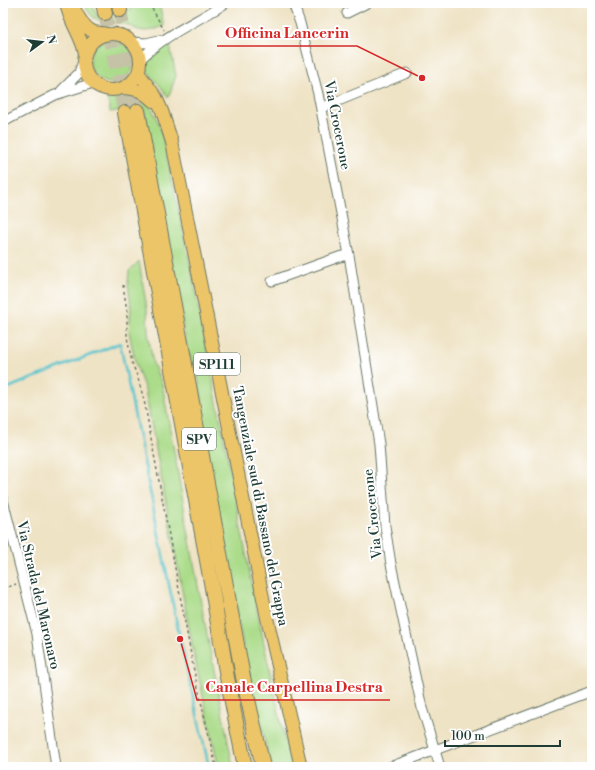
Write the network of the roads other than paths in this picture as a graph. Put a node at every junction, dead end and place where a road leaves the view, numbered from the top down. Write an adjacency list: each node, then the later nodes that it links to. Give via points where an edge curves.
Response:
1 (66, 3): 10 (main road, via 83,42)
2 (71, 3): 7 (main road, via 86,26 94,32)
3 (226, 3): 8 (street, via 206,16)
4 (293, 3): 17 (street, Via Crocerone)
5 (368, 3): 6 (street)
6 (347, 13)
7 (108, 30): 9 (main road); 10 (main road, via 88,46)
8 (164, 33): 9 (street, via 146,43); 11 (street)
9 (133, 39): 11 (main road)
10 (84, 57): 14 (main road, via 86,73); 16 (street, via 76,78)
11 (140, 60): 12 (main road)
12 (138, 72): 15 (main road, via 135,79); 18 (main road, Tangenziale sud di Bassano del Grappa / SP111, via 156,97)
13 (407, 73): 17 (street)
14 (93, 84): 15 (main road, Tangenziale sud di Bassano del Grappa / SP111, via 107,90); 16 (street)
15 (123, 88): 18 (main road, Tangenziale sud di Bassano del Grappa / SP111, via 144,92)
16 (55, 96): 19 (street)
17 (321, 108): 20 (street, Via Crocerone)
18 (162, 111): 29 (main road, Tangenziale sud di Bassano del Grappa / SP111, via 172,142 267,618)
19 (3, 122)
20 (349, 254): 21 (street); 25 (street, Via Crocerone, via 379,444 385,526 391,564 422,708)
21 (272, 281)
22 (3, 500): 23 (street, Via Strada del Maronaro)
23 (4, 510): 26 (street, Via Strada del Maronaro, via 37,634)
24 (592, 691): 25 (street)
25 (435, 750): 30 (street); 31 (street, Via Crocerone)
26 (56, 767)
27 (245, 767): 28 (highway, SPV, via 227,677 132,112 242,677)
28 (263, 767)
29 (301, 767)
30 (390, 767)
31 (440, 767)

